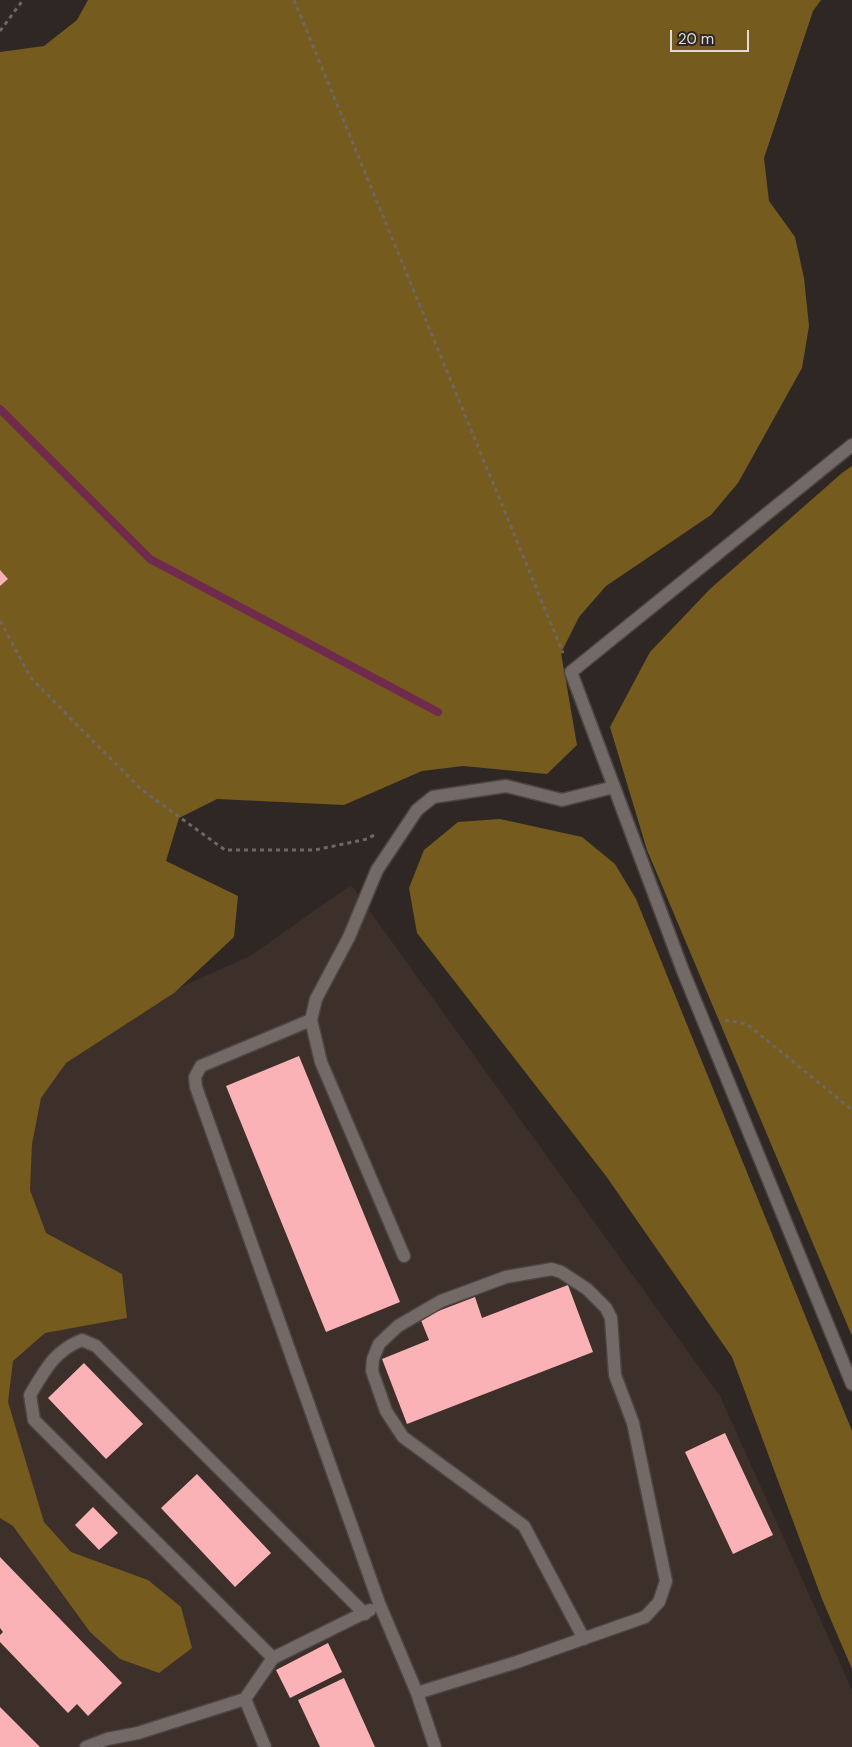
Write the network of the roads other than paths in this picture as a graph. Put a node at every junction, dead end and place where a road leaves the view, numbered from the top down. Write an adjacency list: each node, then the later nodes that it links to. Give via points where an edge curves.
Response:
1 (852, 445): 2 (lane, via 571,672)
2 (614, 787): 3 (lane, via 562,800 506,786 433,797 417,810 377,870 349,937 316,999); 5 (lane, via 702,1017)
3 (311, 1020): 4 (lane, via 322,1062); 6 (lane, via 201,1066 195,1077 196,1087)
4 (404, 1256)
5 (852, 1384)
6 (379, 1603): 7 (lane); 10 (lane)
7 (365, 1614): 9 (lane); 9 (lane, via 96,1346 82,1340 65,1346 30,1394 34,1420)
8 (584, 1639): 8 (lane, via 645,1617 659,1602 666,1581 633,1422 615,1375 611,1318 587,1289 552,1269 506,1277 441,1301 398,1326 379,1344 372,1359 372,1371 386,1411 403,1437 524,1526); 10 (lane)
9 (273, 1658): 11 (lane)
10 (417, 1693): 14 (lane)
11 (245, 1699): 12 (lane, via 138,1734 107,1739); 13 (lane)
12 (86, 1747)
13 (265, 1747)
14 (436, 1747)

